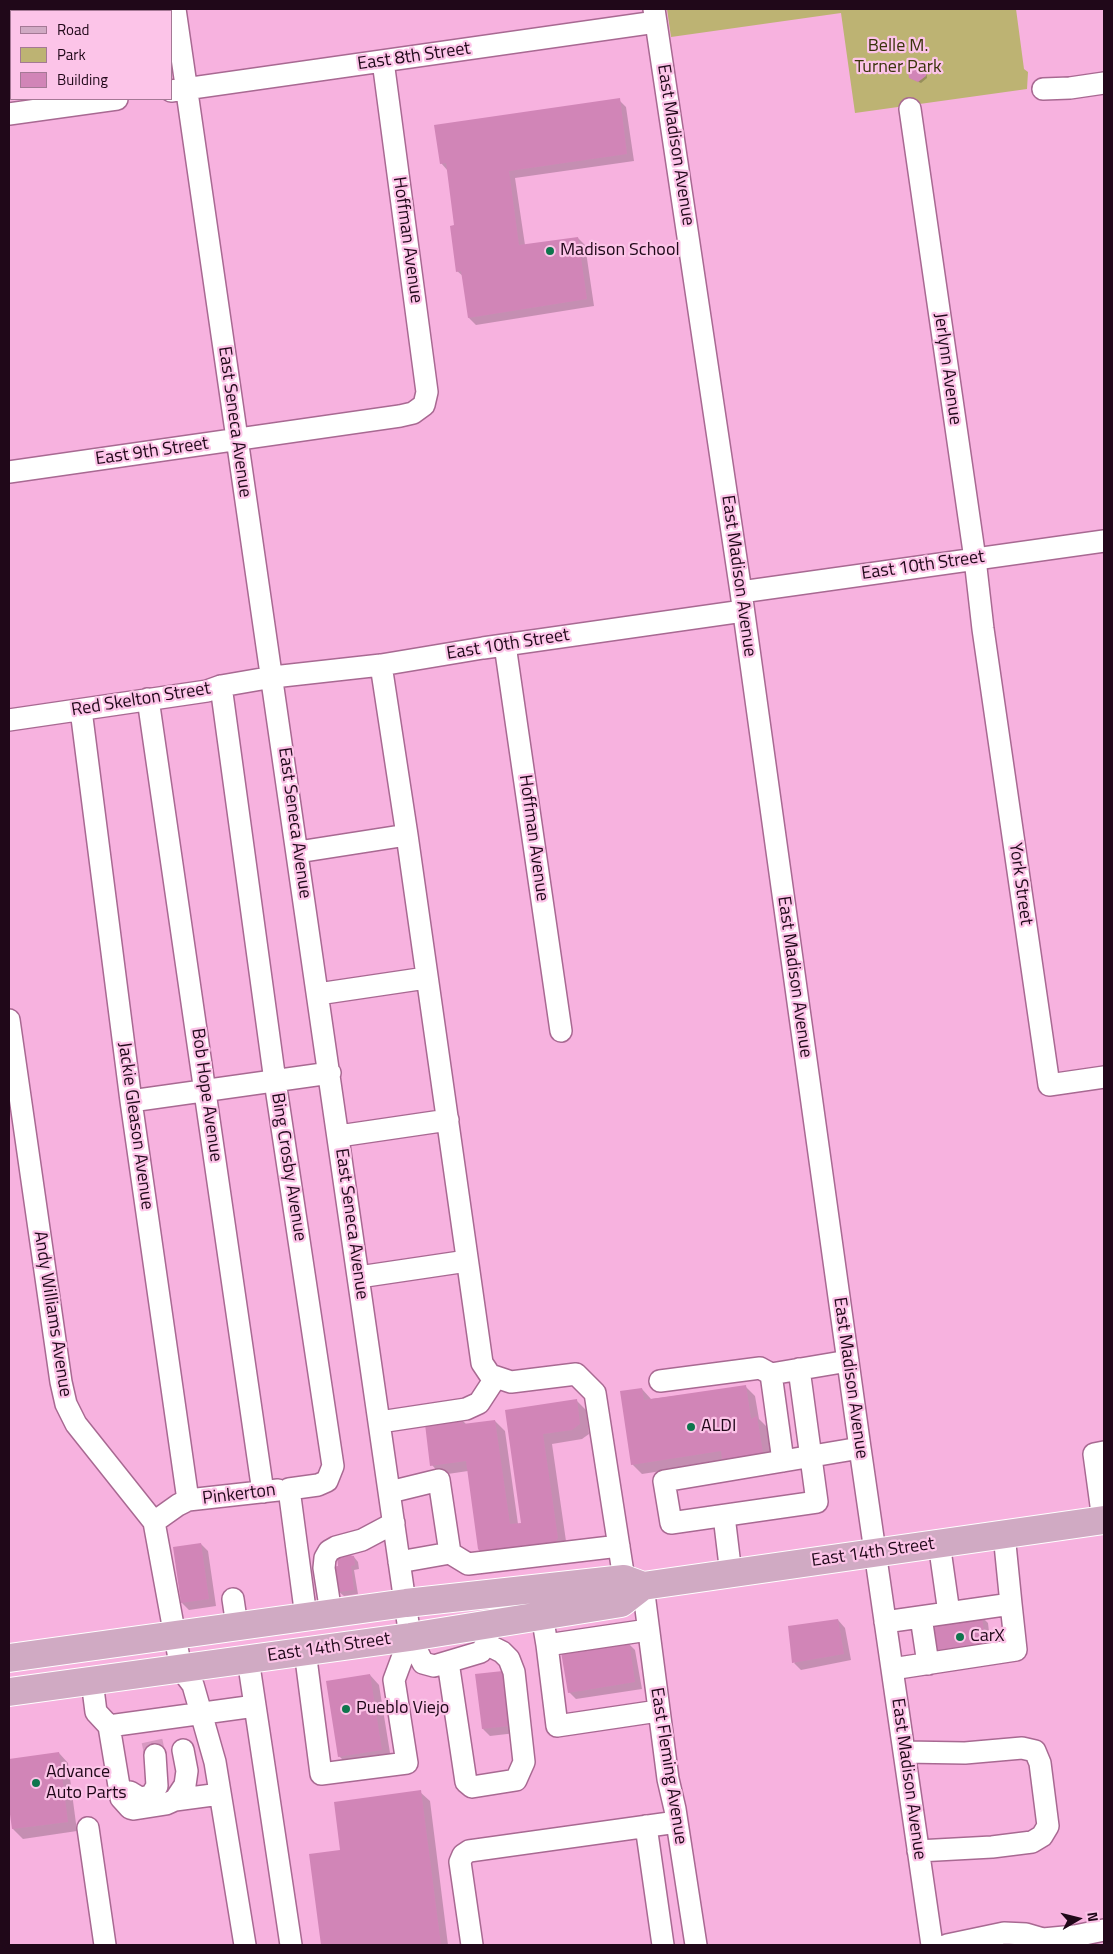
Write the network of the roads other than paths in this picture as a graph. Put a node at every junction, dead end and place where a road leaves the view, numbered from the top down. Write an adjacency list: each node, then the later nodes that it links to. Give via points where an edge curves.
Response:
1 (175, 9): 6 (street, East Seneca Avenue)
2 (655, 16): 3 (street, East 8th Street); 15 (street, East Madison Avenue)
3 (383, 61): 6 (street, East 8th Street); 10 (street, Hoffman Avenue, via 427,392 424,405)
4 (1104, 83): 5 (street)
5 (1043, 89)
6 (179, 90): 11 (street, East Seneca Avenue)
7 (110, 100): 9 (street)
8 (910, 110): 14 (street, Jerlynn Avenue)
9 (9, 114)
10 (413, 414): 11 (street, East 9th Street)
11 (236, 440): 12 (street, East 9th Street); 19 (street, East Seneca Avenue)
12 (9, 472)
13 (1104, 541): 14 (street, East 10th Street)
14 (975, 559): 15 (street, East 10th Street); 16 (street, Jerlynn Avenue)
15 (742, 601): 17 (street, East 10th Street); 39 (street, East Madison Avenue)
16 (983, 629): 31 (street, York Street, via 1049,1085)
17 (505, 645): 18 (street, East 10th Street); 29 (street, Hoffman Avenue)
18 (381, 665): 19 (street, East 10th Street); 24 (street)
19 (273, 677): 20 (street, Red Skelton Street); 25 (street, East Seneca Avenue)
20 (221, 686): 21 (street, Red Skelton Street); 32 (street, Bing Crosby Avenue)
21 (148, 699): 22 (street, Red Skelton Street); 33 (street, Bob Hope Avenue)
22 (81, 710): 23 (street, Red Skelton Street); 34 (street, Jackie Gleason Avenue)
23 (9, 720)
24 (407, 835): 25 (street); 26 (street)
25 (298, 852): 27 (street, East Seneca Avenue)
26 (426, 978): 27 (street); 35 (street)
27 (318, 994): 30 (street, East Seneca Avenue)
28 (9, 1020): 55 (street, Andy Williams Avenue, via 60,1382 66,1404 76,1424)
29 (561, 1031)
30 (330, 1073): 32 (street); 36 (street, East Seneca Avenue)
31 (1104, 1077)
32 (275, 1081): 33 (street); 49 (street, Bing Crosby Avenue, via 333,1466 326,1481 318,1486)
33 (206, 1091): 34 (street); 50 (street, Bob Hope Avenue)
34 (132, 1101): 53 (street, Jackie Gleason Avenue)
35 (448, 1120): 36 (street); 37 (street)
36 (339, 1136): 38 (street, East Seneca Avenue)
37 (467, 1261): 38 (street); 42 (street, via 482,1363 490,1375)
38 (359, 1277): 44 (street, East Seneca Avenue)
39 (848, 1362): 40 (street); 45 (street, East Madison Avenue)
40 (799, 1369): 41 (street); 47 (street)
41 (771, 1374): 43 (street, via 760,1368); 48 (street)
42 (496, 1377): 44 (street, via 479,1403 466,1409); 59 (street, East Fleming Avenue, via 511,1382 576,1374 595,1394)
43 (660, 1381)
44 (380, 1422): 51 (street, East Seneca Avenue)
45 (860, 1448): 47 (street); 61 (street, East Madison Avenue)
46 (1104, 1452): 52 (street, via 1094,1454)
47 (811, 1456): 48 (street); 54 (street, via 818,1502)
48 (783, 1461): 54 (street, via 664,1481 671,1523)
49 (289, 1489): 50 (street, Pinkerton); 69 (street)
50 (263, 1492): 53 (street, Pinkerton)
51 (390, 1492): 56 (street, East Seneca Avenue); 60 (street, via 439,1480)
52 (1102, 1497): 57 (main road, East 14th Street)
53 (188, 1500): 55 (street)
54 (724, 1516): 63 (street)
55 (154, 1522): 76 (street, Andy Williams Avenue)
56 (394, 1523): 62 (street, East Seneca Avenue); 69 (street, via 371,1541 362,1540 330,1551 325,1558)
57 (1004, 1534): 58 (main road, East 14th Street); 67 (street)
58 (939, 1544): 61 (main road, East 14th Street); 68 (street)
59 (619, 1546): 60 (street, via 468,1564); 64 (street, East Fleming Avenue)
60 (450, 1553): 62 (street)
61 (875, 1553): 63 (main road, East 14th Street); 72 (street, East Madison Avenue)
62 (395, 1566): 66 (street, East Seneca Avenue)
63 (731, 1574): 64 (main road, East 14th Street)
64 (633, 1582): 66 (main road, East 14th Street); 70 (main road, East 14th Street, via 621,1603); 74 (street, East Fleming Avenue)
65 (233, 1599): 73 (street)
66 (406, 1603): 69 (main road, East 14th Street); 77 (street, East Seneca Avenue)
67 (1011, 1604): 68 (street); 83 (street, via 1016,1650)
68 (949, 1613): 71 (street)
69 (319, 1615): 73 (main road, East 14th Street)
70 (542, 1615): 75 (main road, East 14th Street); 78 (street)
71 (921, 1617): 72 (street); 83 (street)
72 (885, 1622): 85 (street, East Madison Avenue)
73 (237, 1626): 76 (main road, East 14th Street)
74 (648, 1630): 78 (street); 89 (street, East Fleming Avenue)
75 (486, 1634): 77 (main road, East 14th Street); 82 (street, via 481,1652); 82 (street, via 509,1659 514,1672 524,1762 516,1780 472,1786 466,1782)
76 (175, 1635): 80 (main road, East 14th Street); 84 (street, Andy Williams Avenue)
77 (410, 1637): 79 (main road, East 14th Street); 79 (street, via 394,1680 407,1763 321,1774); 82 (street, via 423,1663 434,1666)
78 (546, 1645): 89 (street, via 557,1726)
79 (305, 1651): 81 (main road, East 14th Street)
80 (9, 1658)
81 (248, 1659): 84 (main road, East 14th Street); 88 (street)
82 (448, 1662)
83 (928, 1664): 85 (street)
84 (181, 1668): 86 (main road, East 14th Street); 90 (street, via 193,1685)
85 (892, 1669): 94 (street, East Madison Avenue)
86 (92, 1681): 87 (main road, East 14th Street); 91 (street, via 96,1712)
87 (9, 1692)
88 (255, 1706): 90 (street); 106 (street)
89 (658, 1711): 98 (street, East Fleming Avenue)
90 (201, 1714): 92 (street); 96 (street, via 215,1762)
91 (109, 1726): 93 (street); 95 (street)
92 (180, 1734): 93 (street); 97 (street, via 187,1771 185,1785)
93 (152, 1739): 95 (street, via 157,1786 151,1796 140,1798)
94 (904, 1752): 101 (street, East Madison Avenue); 101 (street, via 965,1753 1022,1748 1035,1751 1040,1763 1048,1826 1042,1836 1032,1842 992,1847)
95 (119, 1786): 97 (street, via 121,1798 134,1809)
96 (220, 1794): 97 (street); 105 (street)
97 (176, 1800)
98 (677, 1822): 99 (street); 109 (street, East Fleming Avenue)
99 (646, 1826): 107 (street, via 463,1854 460,1862); 108 (street)
100 (88, 1828): 104 (street)
101 (918, 1851): 110 (street, East Madison Avenue)
102 (1104, 1930): 103 (street)
103 (1041, 1942): 111 (street, via 1026,1934 1004,1933)
104 (105, 1945)
105 (245, 1945)
106 (291, 1945)
107 (472, 1945)
108 (663, 1945)
109 (696, 1945)
110 (932, 1945)
111 (947, 1945)

